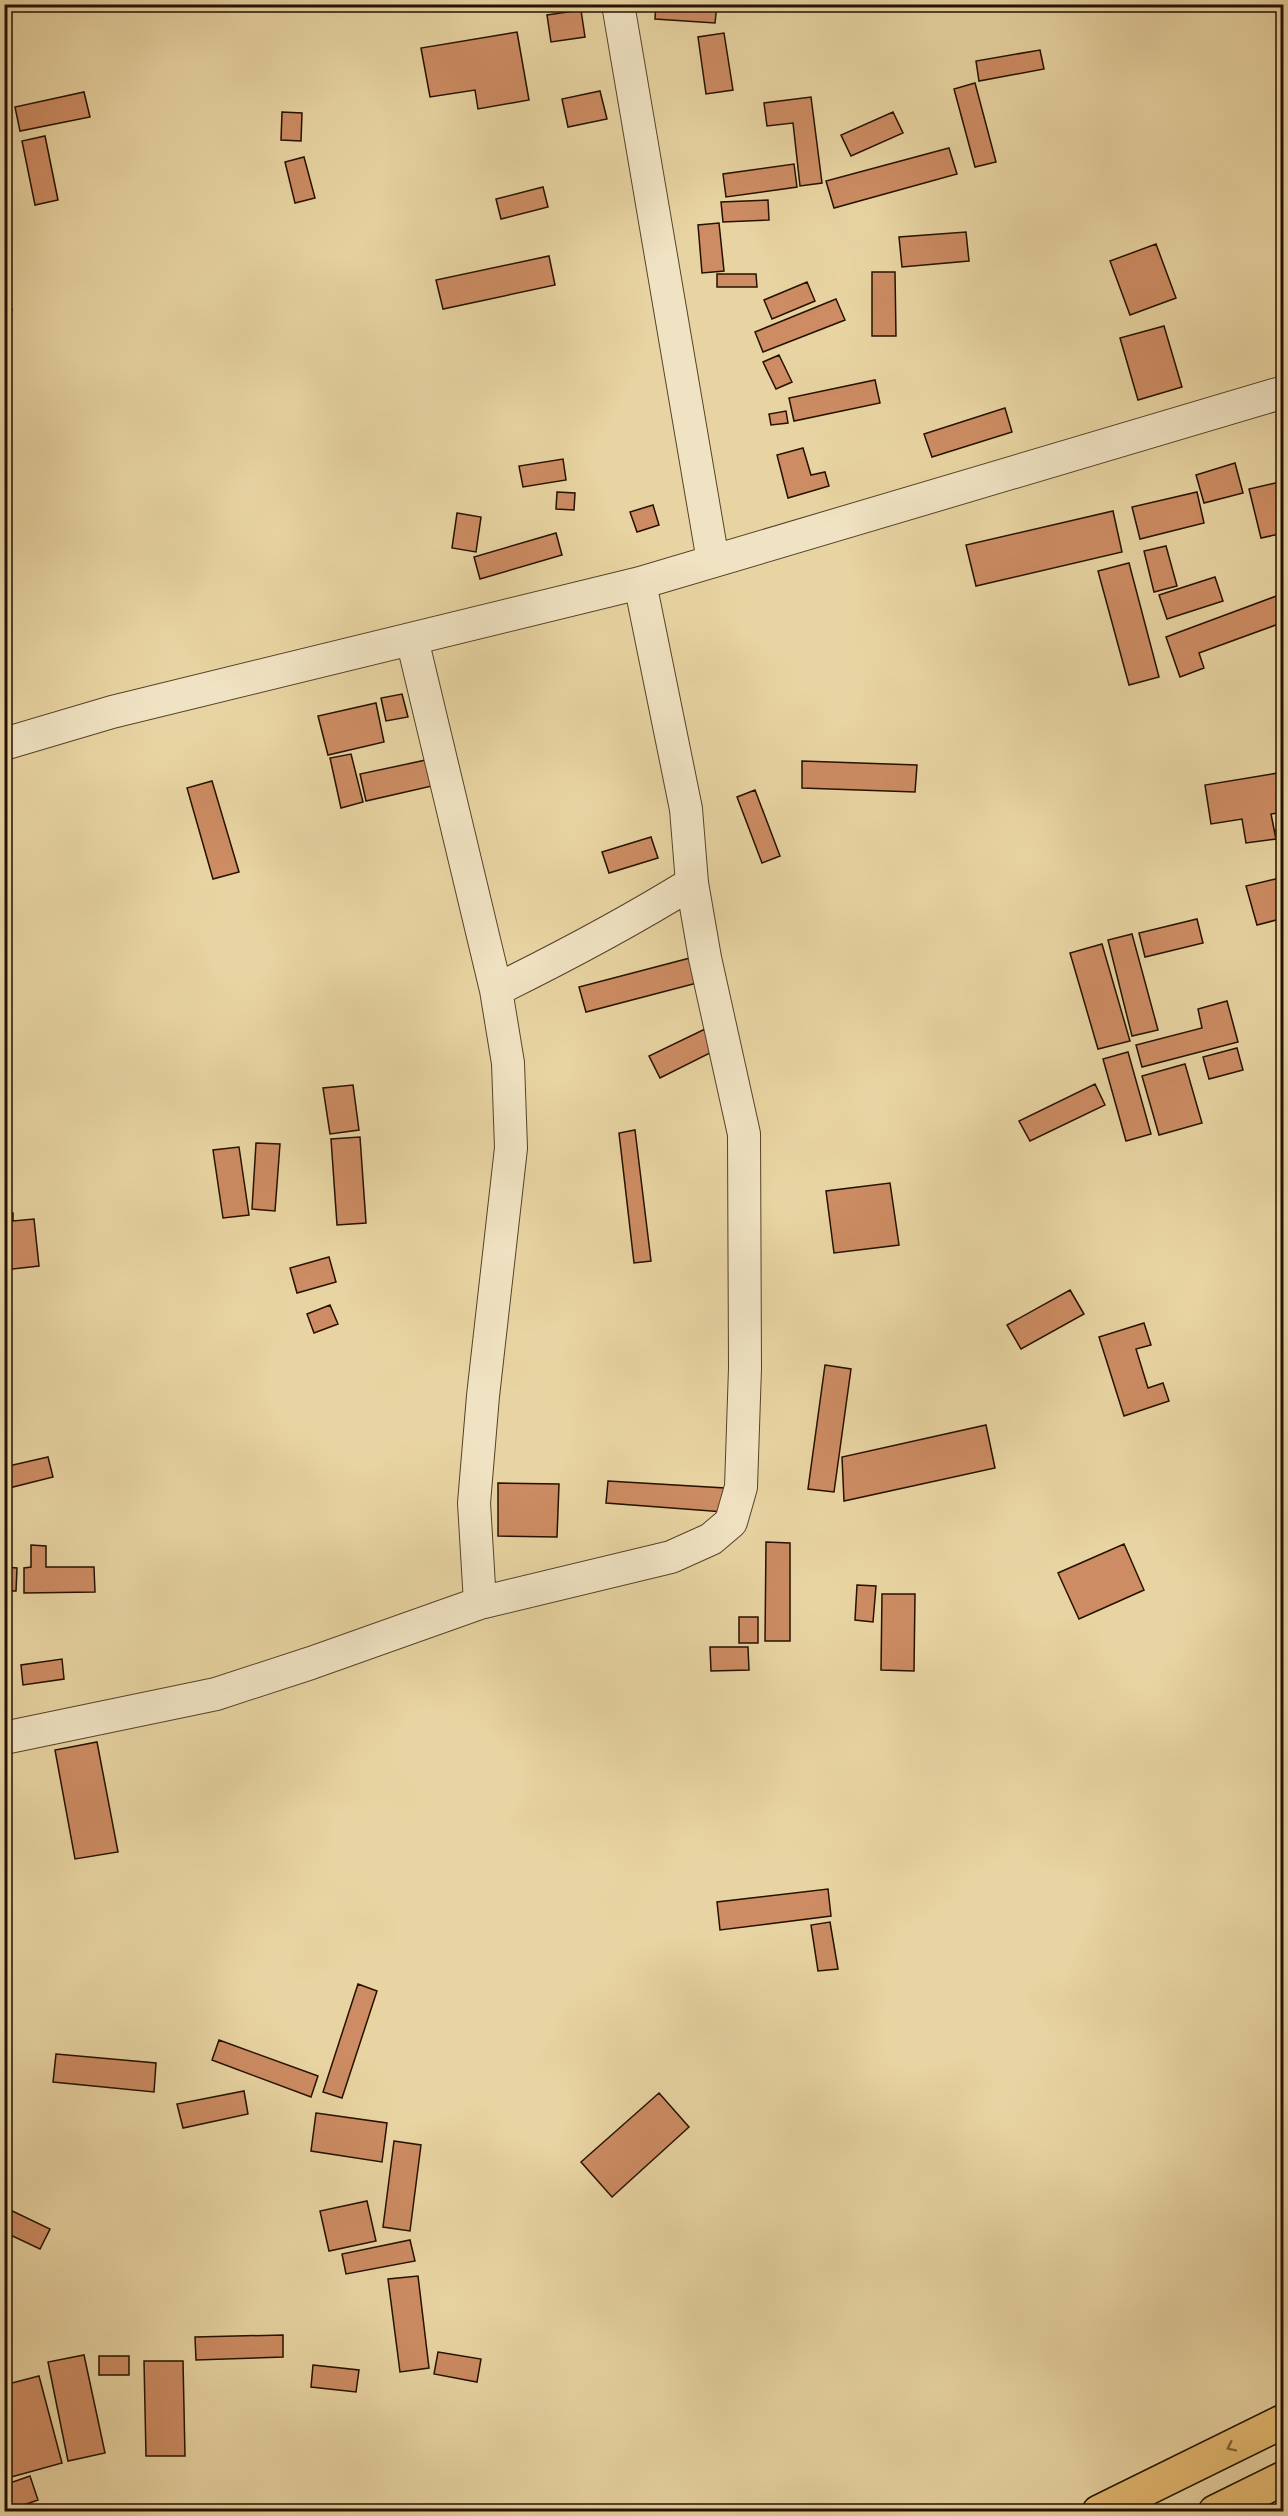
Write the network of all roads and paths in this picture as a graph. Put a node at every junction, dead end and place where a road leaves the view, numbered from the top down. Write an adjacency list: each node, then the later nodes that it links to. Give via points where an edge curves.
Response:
1 (618, 4): 3 (street)
2 (1284, 392): 3 (street)
3 (713, 561): 4 (street)
4 (640, 583): 5 (street); 7 (street, via 686,809)
5 (412, 639): 6 (street, via 112,712); 8 (street)
6 (4, 744)
7 (692, 883): 8 (street, via 597,939); 9 (street, via 744,1134 745,1368 741,1487 731,1522 711,1539 671,1557)
8 (496, 990): 9 (street, via 508,1063 511,1148 474,1503)
9 (480, 1603): 10 (street, via 216,1694)
10 (4, 1738)
11 (1284, 2421): 13 (main road, one-way to 13)
12 (1284, 2478): 14 (main road)
13 (1099, 2511)
14 (1215, 2511)

